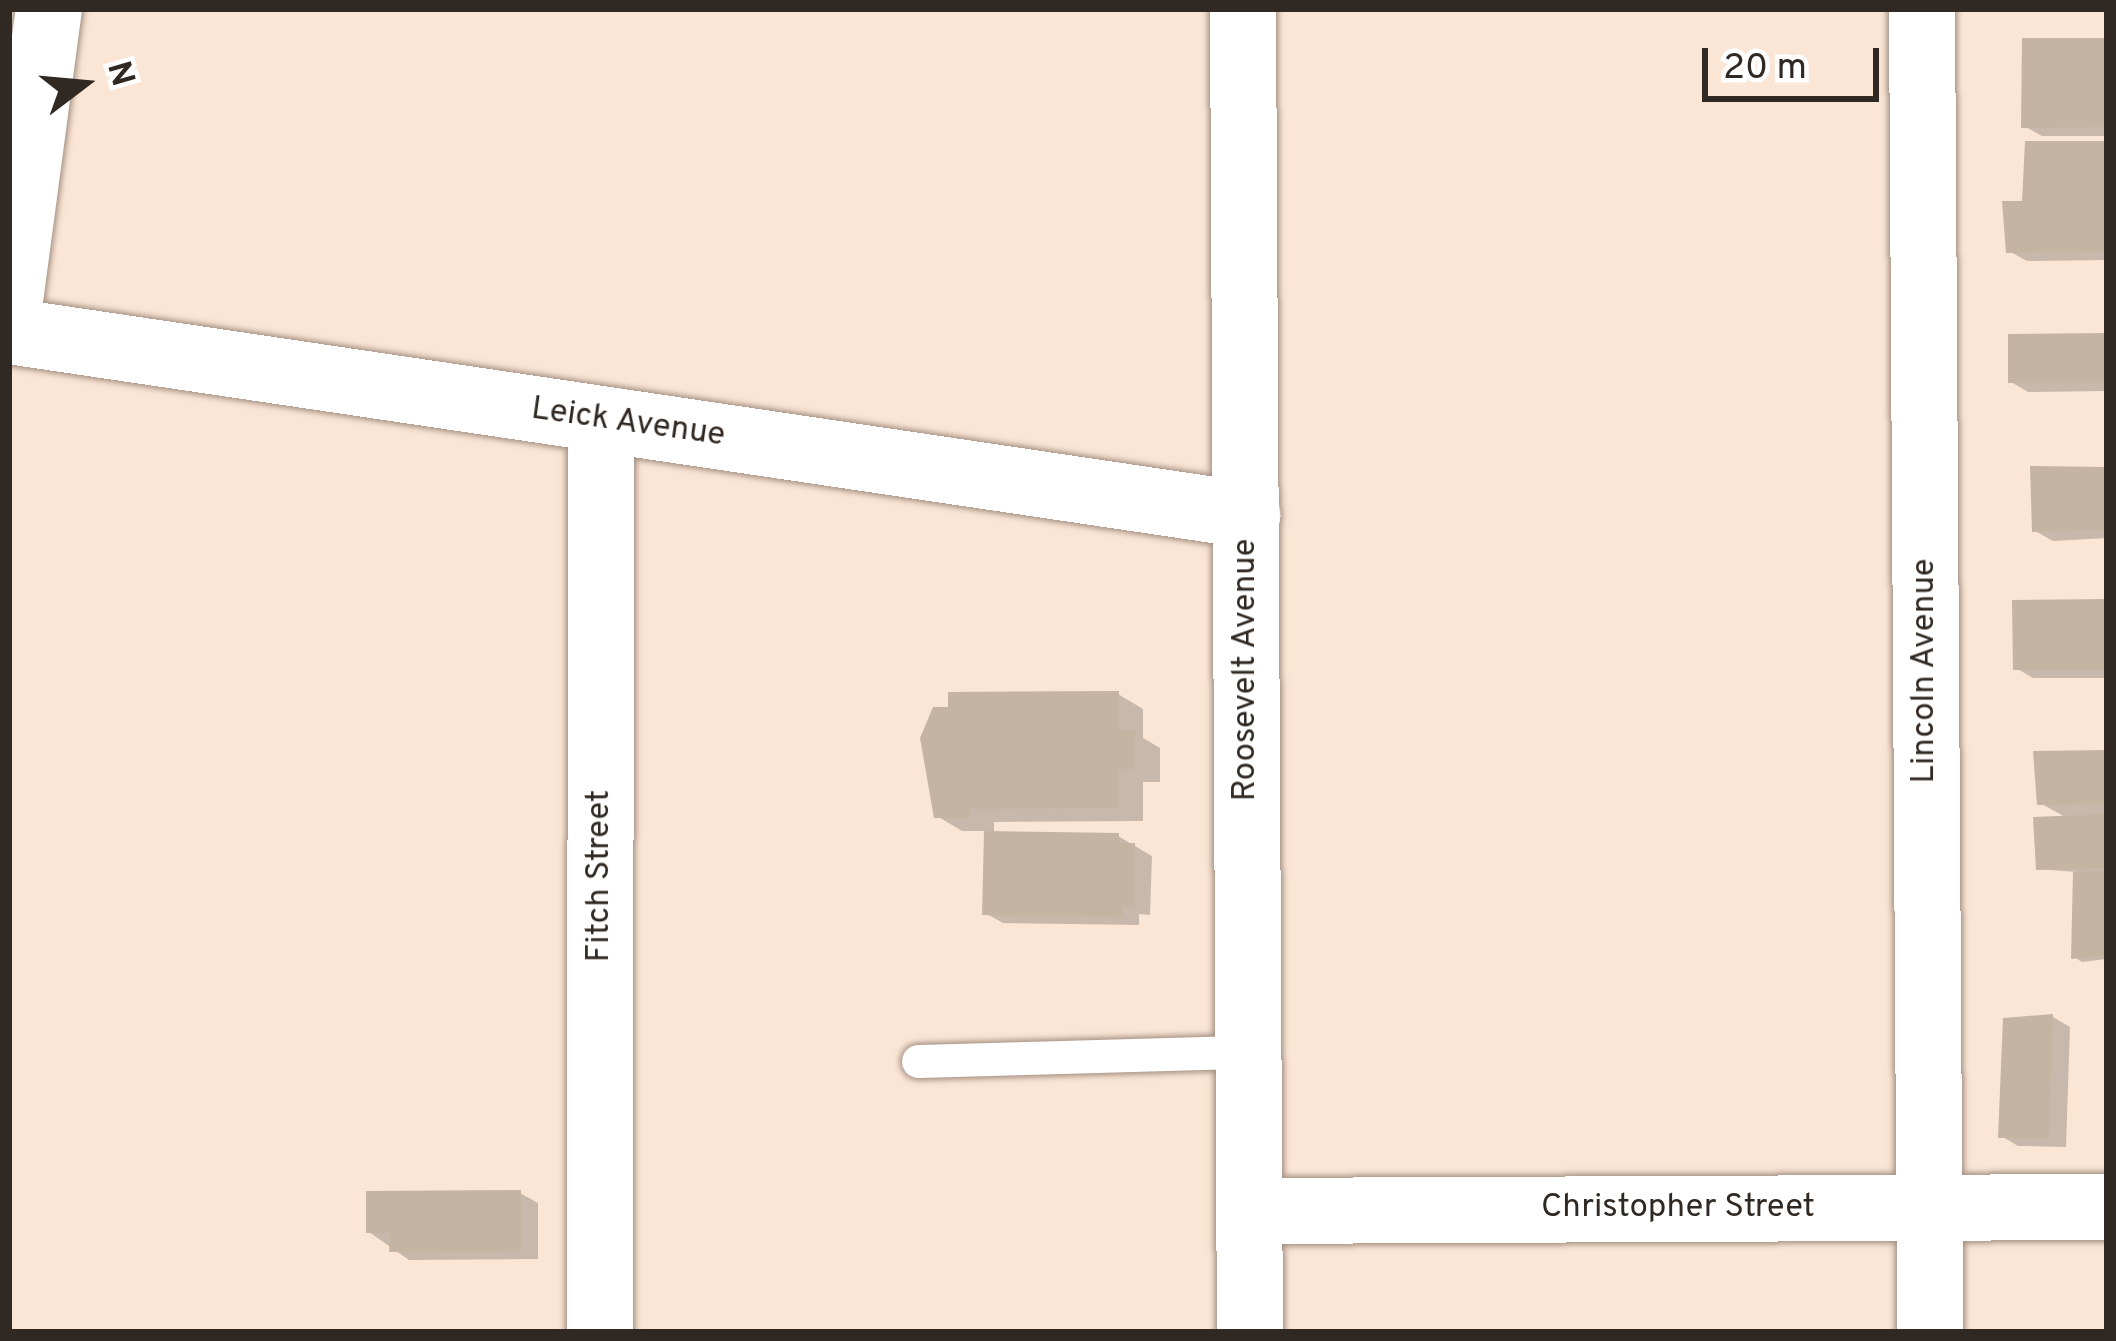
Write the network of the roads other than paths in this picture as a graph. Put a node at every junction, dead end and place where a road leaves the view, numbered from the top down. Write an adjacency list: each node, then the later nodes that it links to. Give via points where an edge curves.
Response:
1 (49, 9): 4 (street)
2 (1243, 9): 7 (street, Roosevelt Avenue)
3 (1922, 9): 10 (street, Lincoln Avenue)
4 (9, 308)
5 (9, 331): 6 (street, Leick Avenue)
6 (601, 421): 7 (street, Leick Avenue); 13 (street, Fitch Street)
7 (1247, 515): 8 (street, Roosevelt Avenue)
8 (1249, 1052): 9 (lane); 12 (street, Roosevelt Avenue)
9 (918, 1061)
10 (1929, 1207): 11 (street, Christopher Street); 12 (street, Christopher Street); 15 (street, Lincoln Avenue)
11 (2107, 1207)
12 (1250, 1211): 14 (street, Roosevelt Avenue)
13 (600, 1332)
14 (1250, 1332)
15 (1930, 1332)

